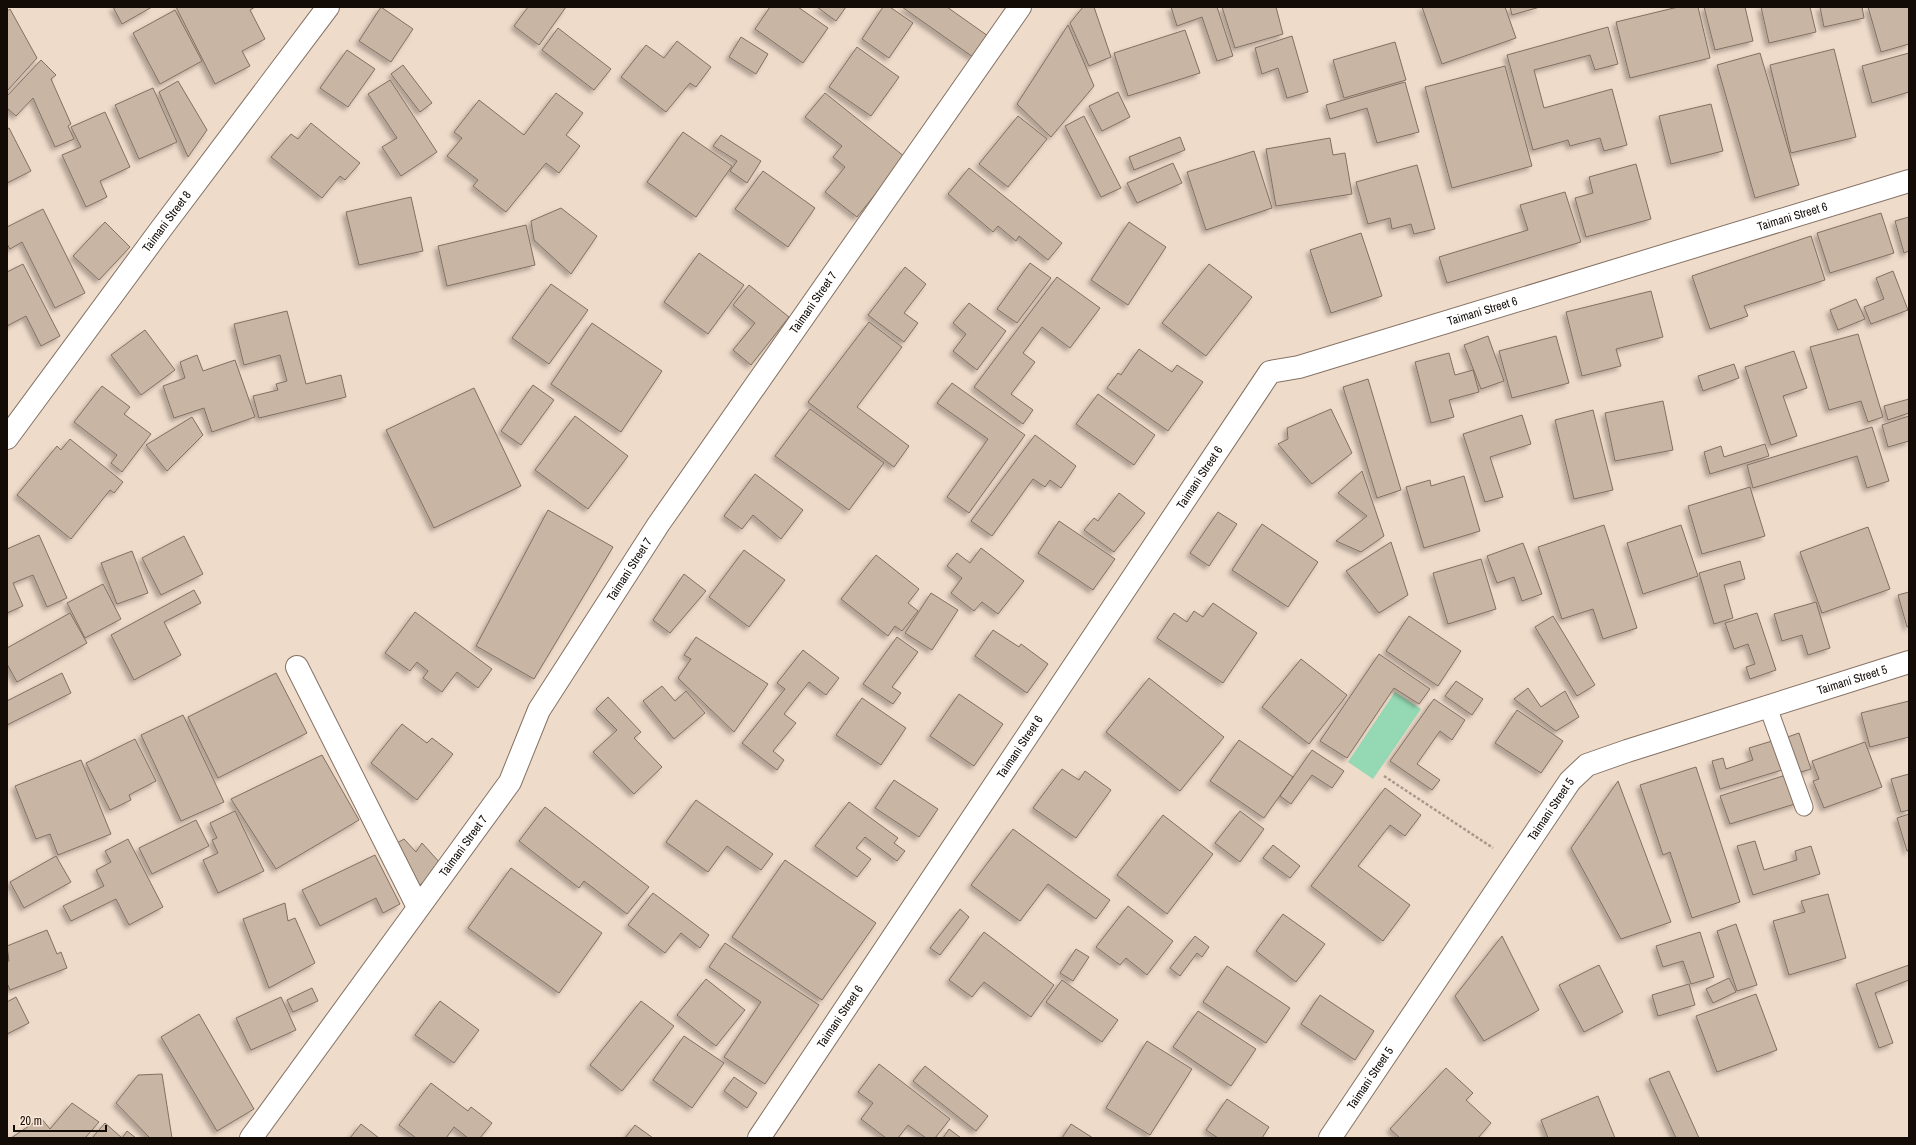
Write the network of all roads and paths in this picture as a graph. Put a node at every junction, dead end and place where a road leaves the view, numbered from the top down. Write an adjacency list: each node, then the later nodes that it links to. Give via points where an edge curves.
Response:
1 (328, 7): 4 (street, Taimani Street 8)
2 (1020, 7): 11 (street, Taimani Street 7, via 658,525 539,710 510,782)
3 (1909, 181): 13 (street, Taimani Street 6, via 1299,367 1270,372)
4 (7, 438)
5 (1909, 662): 7 (street, Taimani Street 5)
6 (297, 667): 11 (street)
7 (1768, 707): 9 (lane); 10 (street, Taimani Street 5, via 1587,766 1570,781)
8 (1384, 776): 10 (path)
9 (1804, 807)
10 (1515, 862): 14 (street, Taimani Street 5)
11 (418, 907): 12 (street, Taimani Street 7)
12 (251, 1138)
13 (759, 1138)
14 (1330, 1138)

